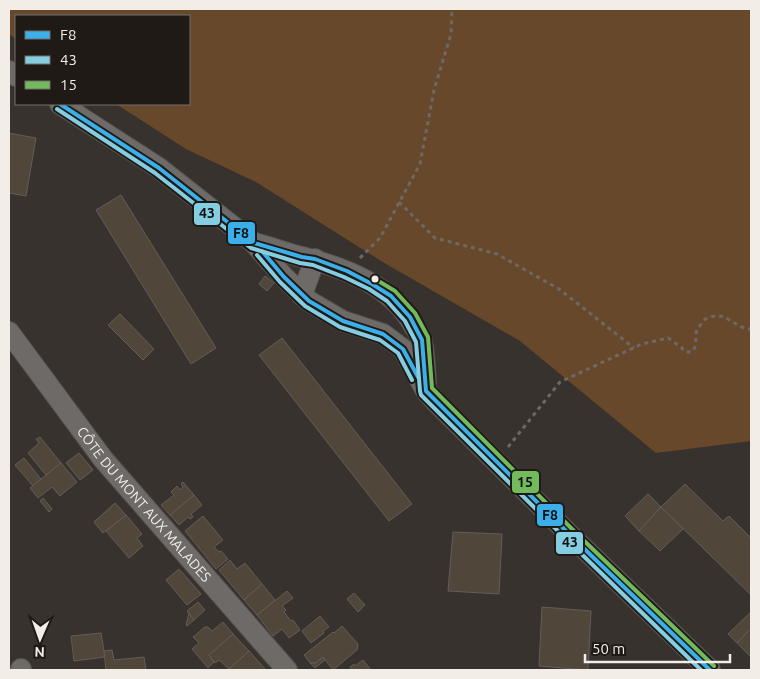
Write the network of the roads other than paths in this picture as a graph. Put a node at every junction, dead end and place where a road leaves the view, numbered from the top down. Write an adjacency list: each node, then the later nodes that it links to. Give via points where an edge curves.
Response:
1 (62, 105): 2 (street, via 159,168)
2 (254, 243): 3 (street); 4 (street)
3 (315, 259): 4 (street); 6 (street, via 372,284 391,296 410,317 422,340)
4 (302, 295): 6 (street, via 342,321 383,334 403,348)
5 (9, 332): 7 (street, CÔTE DU MONT AUX MALADES, via 103,459)
6 (426, 391): 8 (street)
7 (287, 670)
8 (710, 670)

